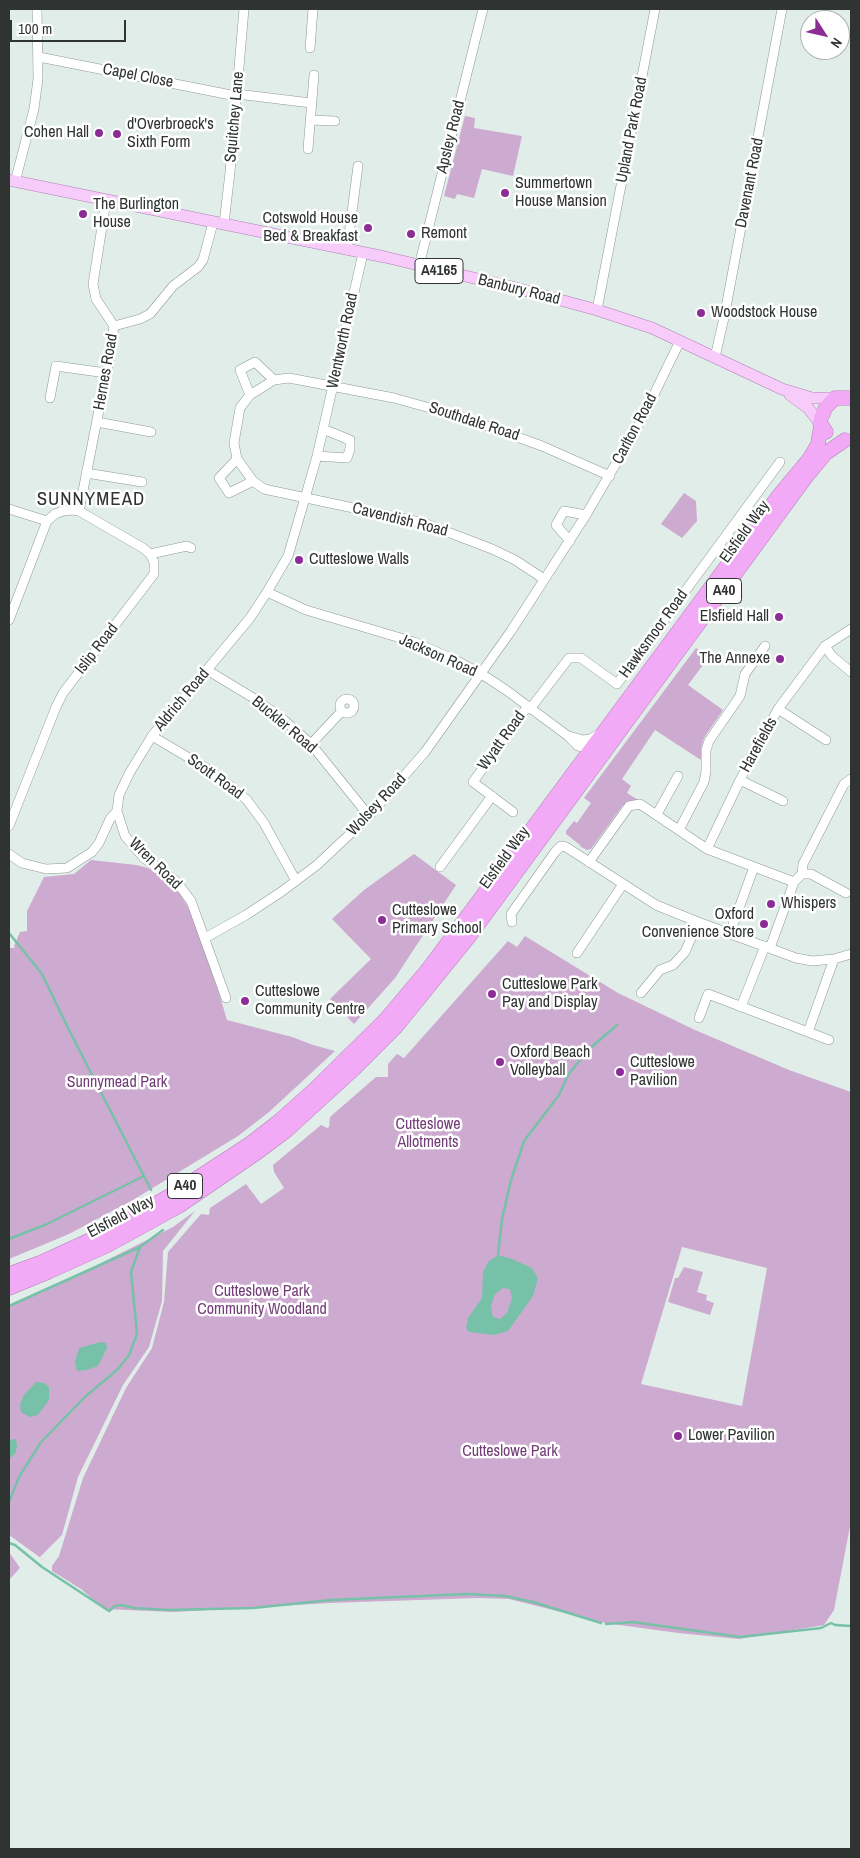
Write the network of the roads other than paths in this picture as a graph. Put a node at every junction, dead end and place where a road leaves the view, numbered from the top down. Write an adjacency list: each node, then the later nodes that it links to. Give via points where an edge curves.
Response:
1 (37, 9): 8 (street)
2 (244, 9): 10 (street, Squitchey Lane)
3 (314, 9): 7 (street)
4 (483, 9): 21 (street, Apsley Road)
5 (655, 9): 22 (street, Upland Park Road)
6 (782, 9): 25 (street, Davenant Road)
7 (310, 48)
8 (39, 57): 10 (street, Capel Close); 16 (street, via 34,109)
9 (314, 75): 11 (street)
10 (237, 95): 11 (street, Capel Close); 18 (street, Squitchey Lane)
11 (311, 103): 12 (street)
12 (310, 120): 13 (street); 14 (street)
13 (335, 121)
14 (308, 149)
15 (358, 166): 19 (street)
16 (12, 181): 17 (main road, Banbury Road / A4165)
17 (106, 201): 18 (main road, Banbury Road / A4165); 23 (street, Hernes Road, via 93,284 96,298)
18 (219, 223): 19 (main road, Banbury Road / A4165); 23 (street, Squitchey Lane, via 198,267 173,286 150,314)
19 (347, 250): 20 (main road, Banbury Road / A4165)
20 (363, 253): 21 (main road, Banbury Road / A4165); 28 (street, Wentworth Road)
21 (420, 266): 22 (main road, Banbury Road / A4165)
22 (596, 310): 24 (main road, Banbury Road / A4165, via 652,328)
23 (114, 326): 26 (street, Hernes Road)
24 (680, 341): 25 (main road, Banbury Road / A4165); 43 (street, Carlton Road)
25 (715, 358): 29 (main road, Banbury Road / A4165)
26 (106, 373): 32 (street, via 56,366); 34 (street, Hernes Road)
27 (274, 380): 28 (street, Southdale Road, via 289,378); 31 (street); 31 (street, via 255,362 240,370)
28 (333, 387): 36 (street, Wentworth Road); 43 (street, Southdale Road, via 394,398 462,416)
29 (782, 389): 33 (main road, Banbury Road / A4165, via 812,398); 35 (main road, Banbury Road / A4165, via 808,408)
30 (851, 389): 33 (highway)
31 (250, 396): 40 (street, via 240,408 234,443)
32 (50, 398)
33 (841, 398): 35 (highway, Elsfield Way, via 822,413)
34 (97, 422): 37 (street); 42 (street, Hernes Road)
35 (821, 424): 38 (highway, via 830,437); 68 (highway, Elsfield Way / A40, via 818,444 810,458)
36 (323, 429): 39 (street, Wentworth Road); 39 (street, via 350,440 350,449 347,458)
37 (150, 432)
38 (848, 439): 73 (highway, Elsfield Way / A40, via 817,463)
39 (317, 456): 46 (street, Wentworth Road)
40 (237, 459): 44 (street); 44 (street, via 219,478 229,493)
41 (780, 462): 65 (street, Hawksmoor Road, via 617,684 581,658 569,658)
42 (86, 473): 45 (street); 48 (street, Hernes Road)
43 (610, 476): 49 (street, Carlton Road)
44 (253, 481): 46 (street, Cavendish Road, via 264,489)
45 (142, 482)
46 (306, 498): 54 (street, Wentworth Road); 55 (street, Cavendish Road, via 446,530 515,560)
47 (9, 510): 50 (street)
48 (79, 512): 50 (street, via 63,511); 53 (street)
49 (586, 515): 51 (street, Carlton Road); 51 (street, via 564,511 556,525)
50 (47, 521): 57 (street)
51 (570, 541): 55 (street, Carlton Road)
52 (191, 548): 53 (street, via 187,546)
53 (150, 554): 84 (street, Islip Road, via 154,574 63,693)
54 (288, 556): 56 (street, Aldrich Road)
55 (544, 579): 59 (street, Carlton Road)
56 (267, 592): 62 (street, Aldrich Road); 64 (street, Jackson Road, via 306,610 414,642)
57 (9, 620)
58 (851, 629): 61 (street, Harefields)
59 (511, 631): 64 (street, Wolsey Road)
60 (765, 646): 85 (street, via 745,674 740,696 708,741 704,782)
61 (825, 646): 63 (street); 66 (street, Harefields)
62 (207, 670): 69 (street, Aldrich Road); 72 (street, Buckler Road, via 255,699)
63 (851, 672)
64 (480, 673): 65 (street, Jackson Road); 83 (street, Wolsey Road, via 425,752)
65 (529, 707): 70 (street, Jackson Road); 78 (street, Wyatt Road, via 473,782)
66 (778, 710): 71 (street, Harefields); 77 (street, Harefields)
67 (342, 711): 72 (street)
68 (604, 732): 70 (street, via 584,740); 74 (highway, Elsfield Way / A40)
69 (152, 736): 80 (street, Aldrich Road, via 119,795); 92 (street, Scott Road, via 206,768 247,800 264,823)
70 (568, 736): 74 (street, Jackson Road, via 578,746)
71 (826, 740)
72 (311, 744): 83 (street, Buckler Road)
73 (607, 747): 74 (street); 110 (highway, Elsfield Way / A40, via 462,946 395,1028 355,1068 286,1131 187,1200 108,1245)
74 (590, 749): 110 (highway, Elsfield Way / A40, via 430,968 386,1019 315,1089 250,1143 171,1195)
75 (678, 776): 82 (street)
76 (851, 779): 91 (street, via 844,784 803,864)
77 (740, 780): 79 (street, Harefields); 86 (street, Harefields)
78 (492, 796): 81 (street, Wyatt Road); 89 (street, Wyatt Road)
79 (783, 802)
80 (118, 811): 87 (street, Aldrich Road, via 92,852 67,868 46,869 22,863); 99 (street, Wren Road, via 125,836 144,858 176,881 191,901)
81 (513, 812)
82 (657, 814): 85 (street); 88 (street, via 640,804 629,806)
83 (369, 816): 92 (street, Wolsey Road)
84 (9, 826)
85 (679, 830): 86 (street)
86 (707, 849): 90 (street)
87 (9, 854)
88 (589, 862): 94 (street); 96 (street, via 561,846 511,914)
89 (440, 866)
90 (754, 867): 93 (street); 98 (street)
91 (802, 874): 93 (street); 95 (street, via 811,874)
92 (296, 881): 99 (street, Wolsey Road)
93 (794, 882): 100 (street)
94 (623, 884): 97 (street, via 656,905); 101 (street)
95 (846, 893)
96 (512, 922)
97 (698, 922): 98 (street); 104 (street, via 685,952 673,965 660,970)
98 (730, 934): 100 (street)
99 (206, 938): 105 (street, Wren Road)
100 (767, 947): 103 (street, via 796,958); 106 (street)
101 (577, 952)
102 (851, 954): 103 (street)
103 (834, 960): 108 (street)
104 (641, 993)
105 (226, 998)
106 (741, 1007): 107 (street, via 708,994); 108 (street)
107 (699, 1018)
108 (808, 1032): 109 (street)
109 (828, 1040)
110 (45, 1267): 111 (highway, A40); 112 (highway, A40)
111 (9, 1274)
112 (9, 1288)

